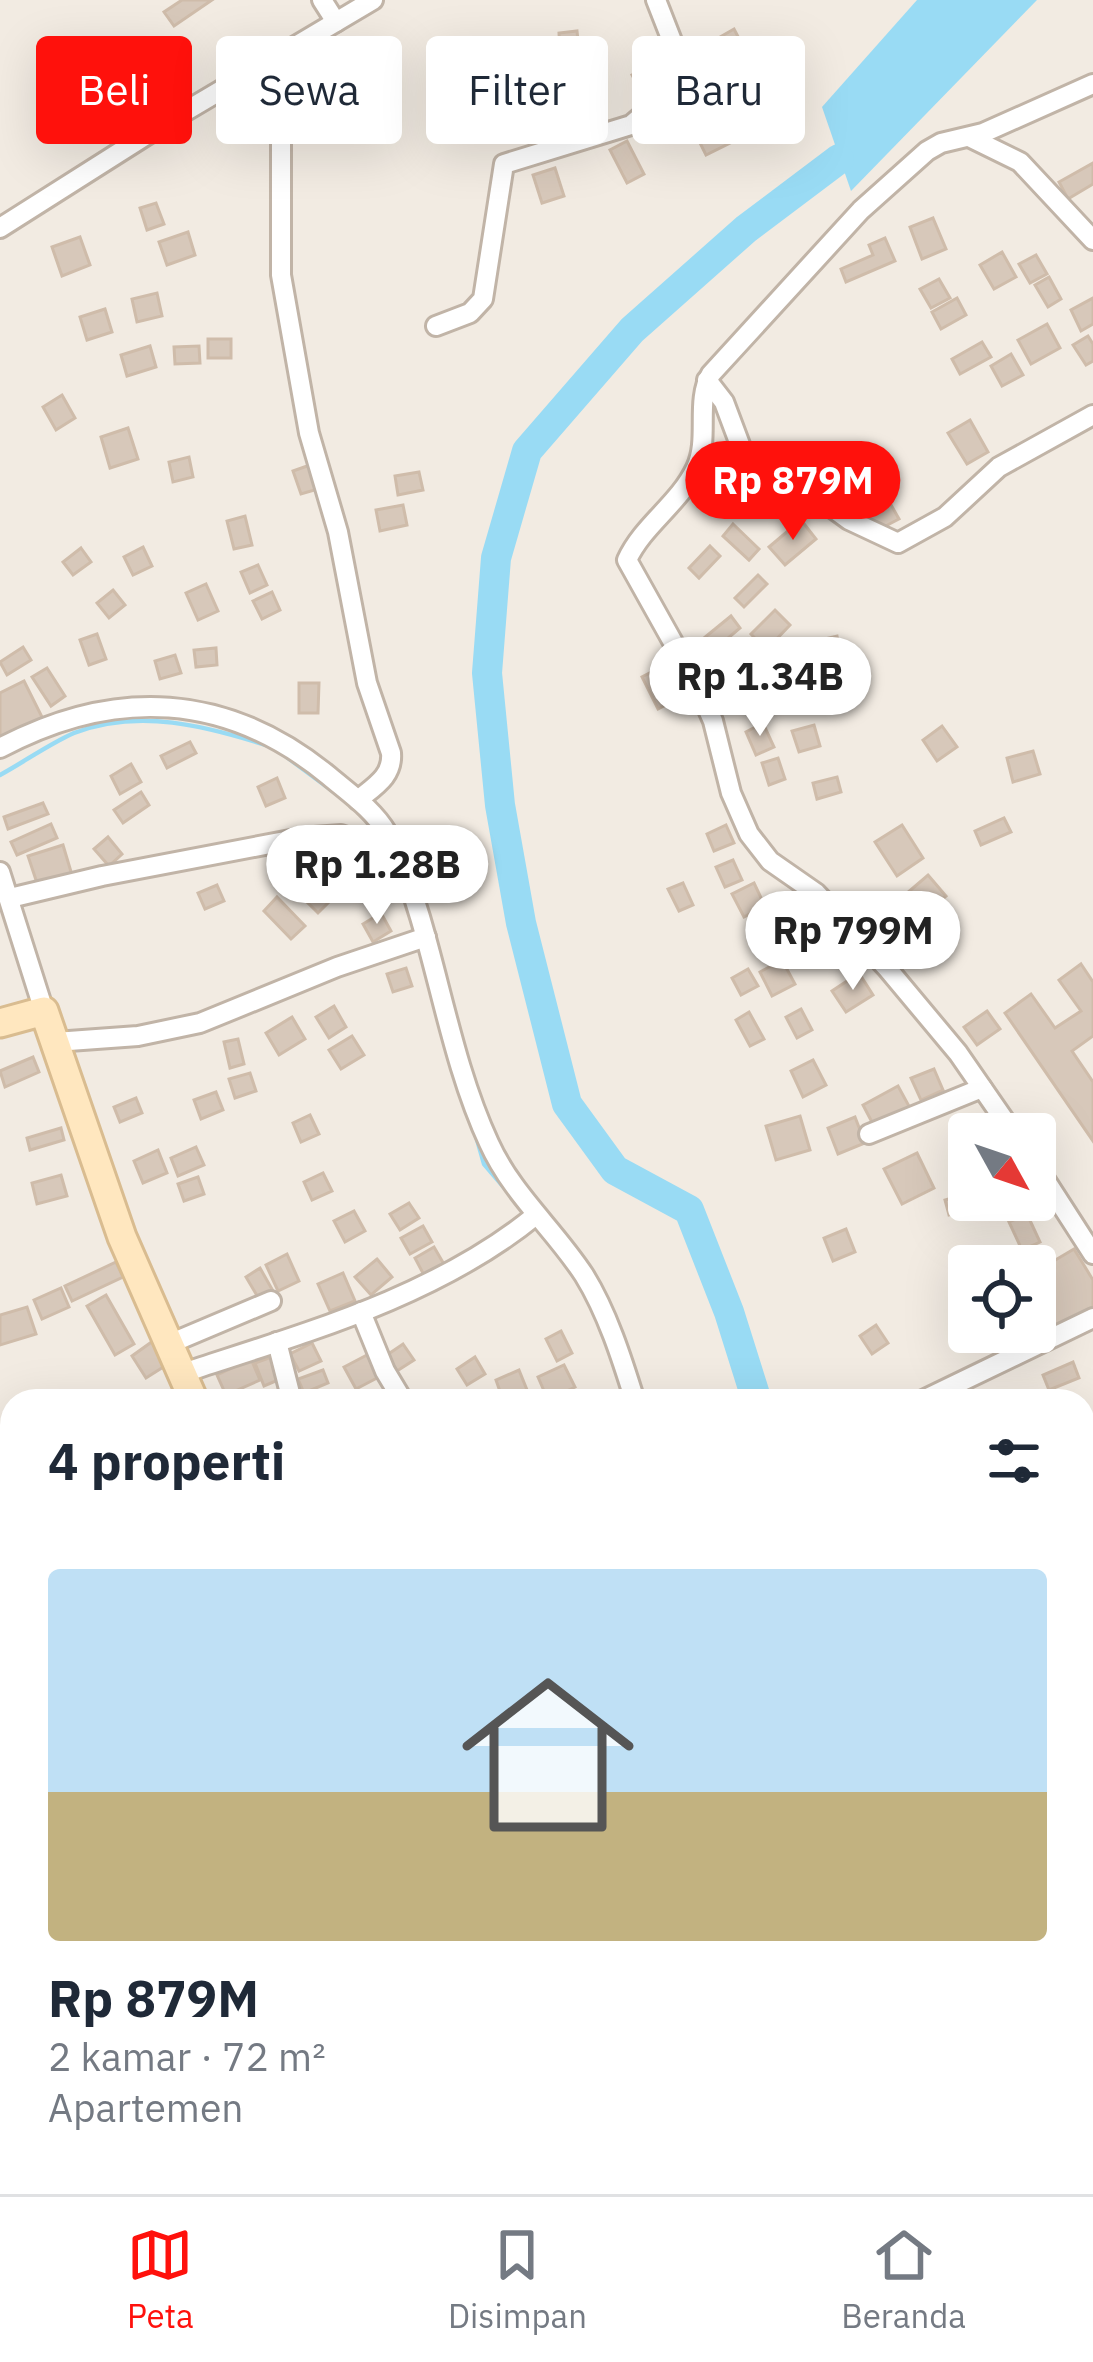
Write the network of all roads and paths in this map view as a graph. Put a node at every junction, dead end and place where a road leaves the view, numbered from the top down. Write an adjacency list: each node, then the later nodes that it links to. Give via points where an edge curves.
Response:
1 (322, 0): 4 (street)
2 (373, 0): 4 (street)
3 (656, 0): 12 (street, via 682,81 631,125 504,164 483,298 470,313)
4 (336, 22): 5 (street)
5 (313, 36)
6 (1093, 84): 8 (street)
7 (216, 94): 10 (street)
8 (969, 136): 11 (street, via 1026,167); 13 (street, via 934,146 886,185)
9 (280, 144): 16 (street, via 281,275 309,433 391,753 389,770)
10 (0, 228)
11 (1093, 240)
12 (436, 326)
13 (707, 380): 14 (street, via 745,458 780,470 898,544 945,517 990,472); 24 (street, via 700,461 628,566 698,687 749,834 887,968)
14 (1093, 415)
15 (0, 748): 16 (street, via 86,714 180,709 273,736)
16 (358, 800): 17 (street)
17 (382, 839): 19 (street, via 301,838); 20 (street)
18 (0, 872): 19 (street)
19 (10, 898): 21 (street)
20 (418, 940): 23 (street, via 200,1023); 28 (street, via 488,1141)
21 (44, 1012): 22 (street); 23 (street)
22 (0, 1023)
23 (55, 1042): 34 (street, via 122,1237)
24 (982, 1088): 25 (street); 26 (street)
25 (999, 1113)
26 (869, 1134)
27 (1056, 1197): 29 (street)
28 (531, 1219): 31 (street, via 461,1267); 39 (street, via 585,1277)
29 (1093, 1254)
30 (271, 1301): 34 (street)
31 (361, 1312): 33 (street); 38 (street)
32 (1093, 1318): 40 (street)
33 (277, 1342): 35 (street); 37 (street)
34 (169, 1344): 35 (street)
35 (183, 1373): 36 (street)
36 (189, 1389)
37 (289, 1389)
38 (395, 1389)
39 (630, 1389)
40 (946, 1389)

